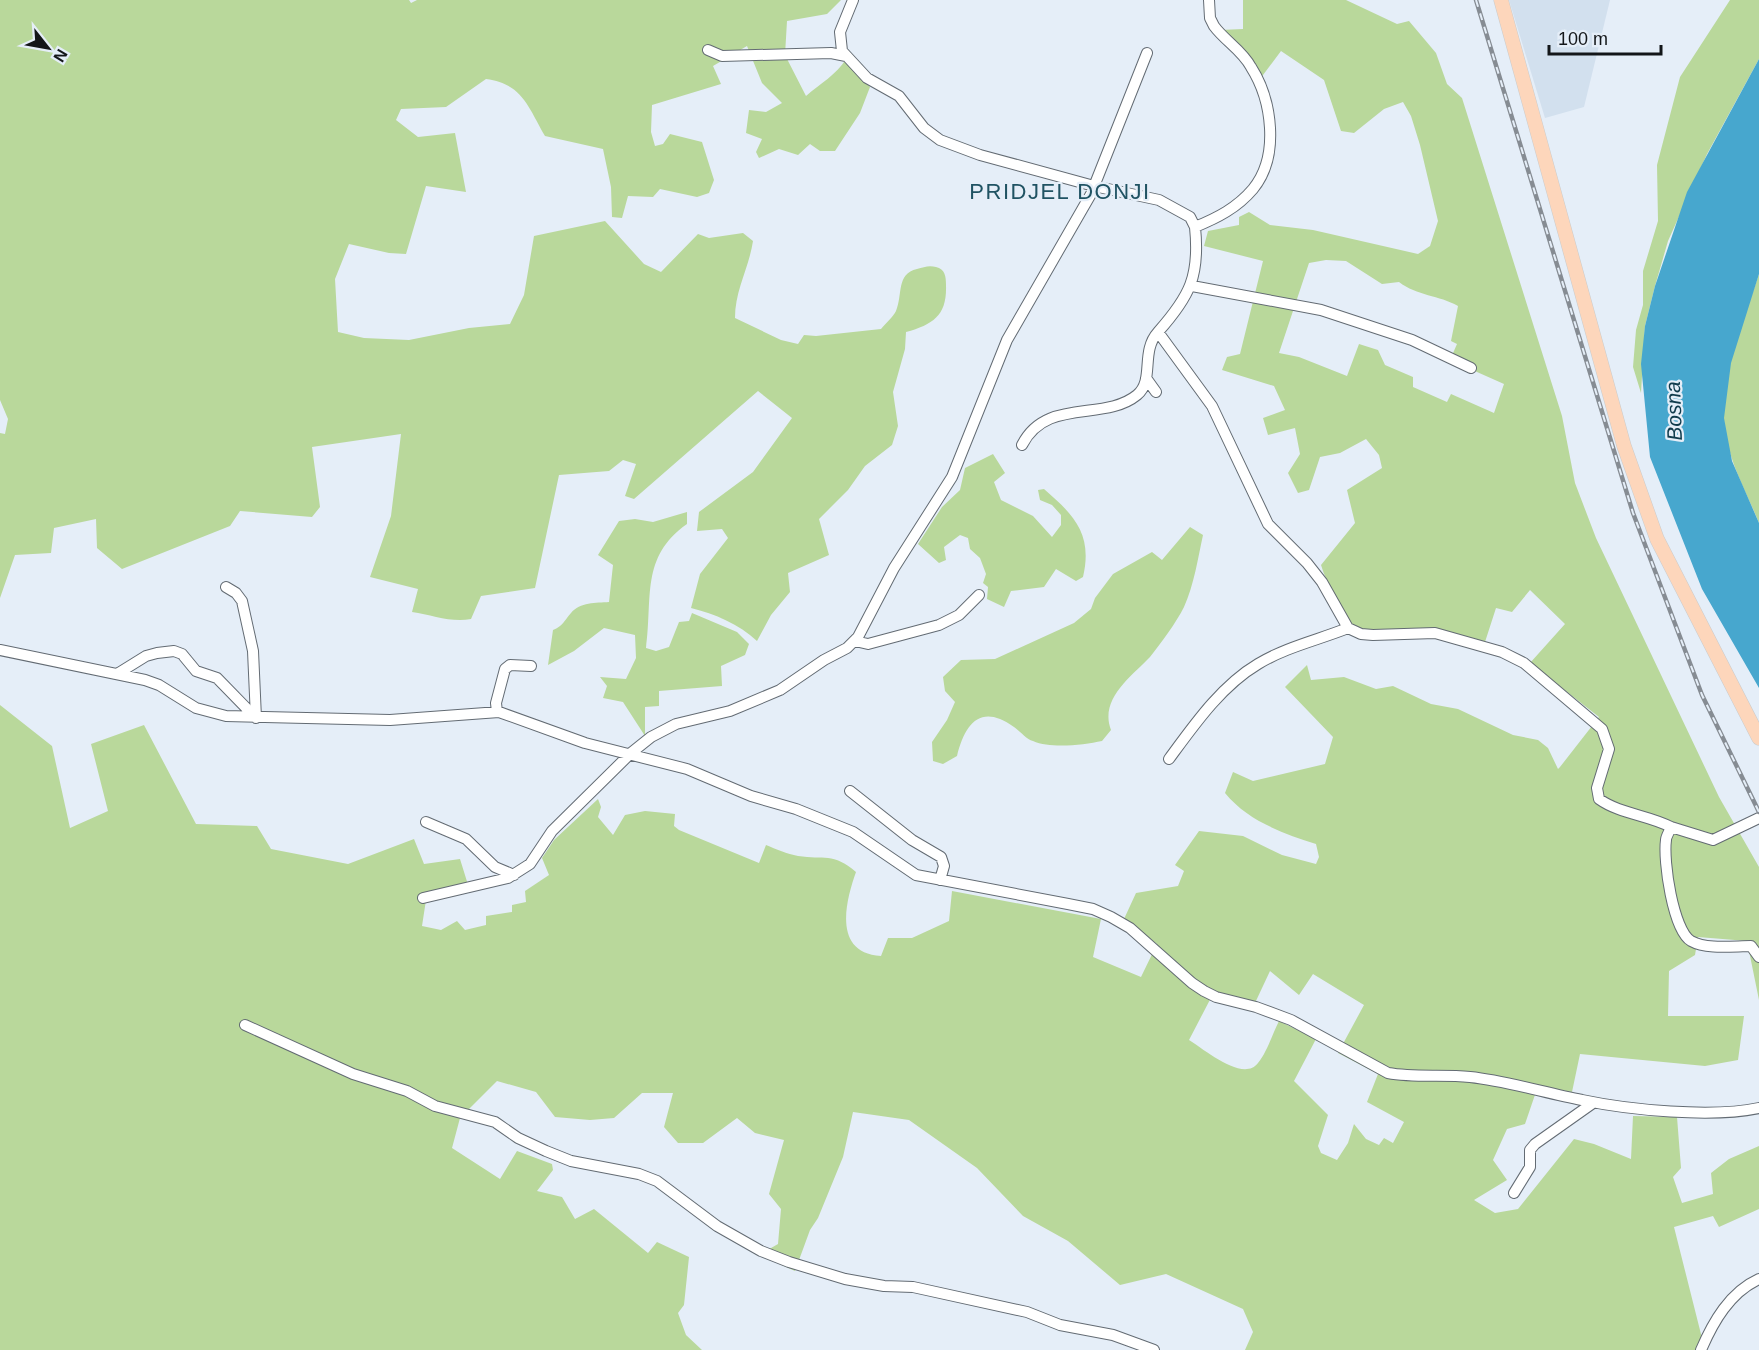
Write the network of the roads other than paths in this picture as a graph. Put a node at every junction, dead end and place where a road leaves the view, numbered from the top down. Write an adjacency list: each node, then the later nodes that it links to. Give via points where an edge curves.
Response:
1 (853, 0): 6 (street, via 839,41)
2 (1209, 0): 8 (street, via 1214,26 1242,54 1259,80 1266,97 1269,125 1265,162 1254,188 1226,213)
3 (1501, 0): 24 (main road, via 1624,446 1646,511 1672,572)
4 (708, 50): 6 (street, via 722,56)
5 (1148, 53): 7 (street)
6 (846, 56): 7 (street, via 867,78 899,96 924,128 949,145)
7 (1094, 186): 8 (street, via 1159,200 1190,217); 18 (street, via 1007,340 946,488 894,568)
8 (1195, 227): 9 (street)
9 (1192, 286): 10 (street); 11 (street, via 1321,310 1412,340)
10 (1158, 332): 12 (street, via 1147,352); 17 (street, via 1212,406 1268,524 1322,582)
11 (1471, 368)
12 (1146, 378): 13 (street); 14 (street, via 1140,391 1129,400 1043,422)
13 (1156, 392)
14 (1022, 445)
15 (226, 587): 23 (street, via 242,601 253,651)
16 (979, 595): 18 (street, via 959,615 939,625 868,644)
17 (1348, 628): 26 (street, via 1286,650 1235,680); 30 (street, via 1373,635 1435,633 1502,652 1524,663 1602,729 1609,749 1597,788 1599,799 1611,807)
18 (855, 640): 25 (street, via 780,690 730,711 664,728)
19 (0, 650): 21 (street)
20 (531, 666): 22 (street, via 510,665 506,669)
21 (117, 674): 23 (street, via 159,685 211,713); 23 (street, via 146,656 174,651 196,670 217,678)
22 (496, 712): 23 (street, via 390,720); 25 (street, via 585,743)
23 (256, 718)
24 (1759, 738)
25 (631, 753): 31 (street, via 552,831 534,861); 32 (street, via 687,769 853,832 916,875)
26 (1169, 759)
27 (850, 791): 32 (street, via 912,840 941,857 944,866)
28 (1759, 818): 30 (street, via 1713,840)
29 (426, 822): 31 (street, via 466,839 495,867)
30 (1671, 827): 34 (street, via 1666,839 1671,892 1676,920 1684,934 1701,945 1751,946)
31 (514, 875): 33 (street)
32 (940, 880): 36 (street, via 1093,909 1130,928 1204,991 1291,1020 1388,1073 1470,1077)
33 (423, 898)
34 (1759, 957)
35 (245, 1025): 40 (street, via 435,1106 495,1122 518,1138 571,1161 657,1181 717,1226 760,1251 789,1262 845,1279 913,1287 1027,1312)
36 (1593, 1103): 37 (street, via 1701,1112); 38 (street, via 1534,1144 1530,1167)
37 (1759, 1108)
38 (1514, 1193)
39 (1759, 1279): 41 (street, via 1732,1298 1712,1325)
40 (1154, 1350)
41 (1701, 1350)

